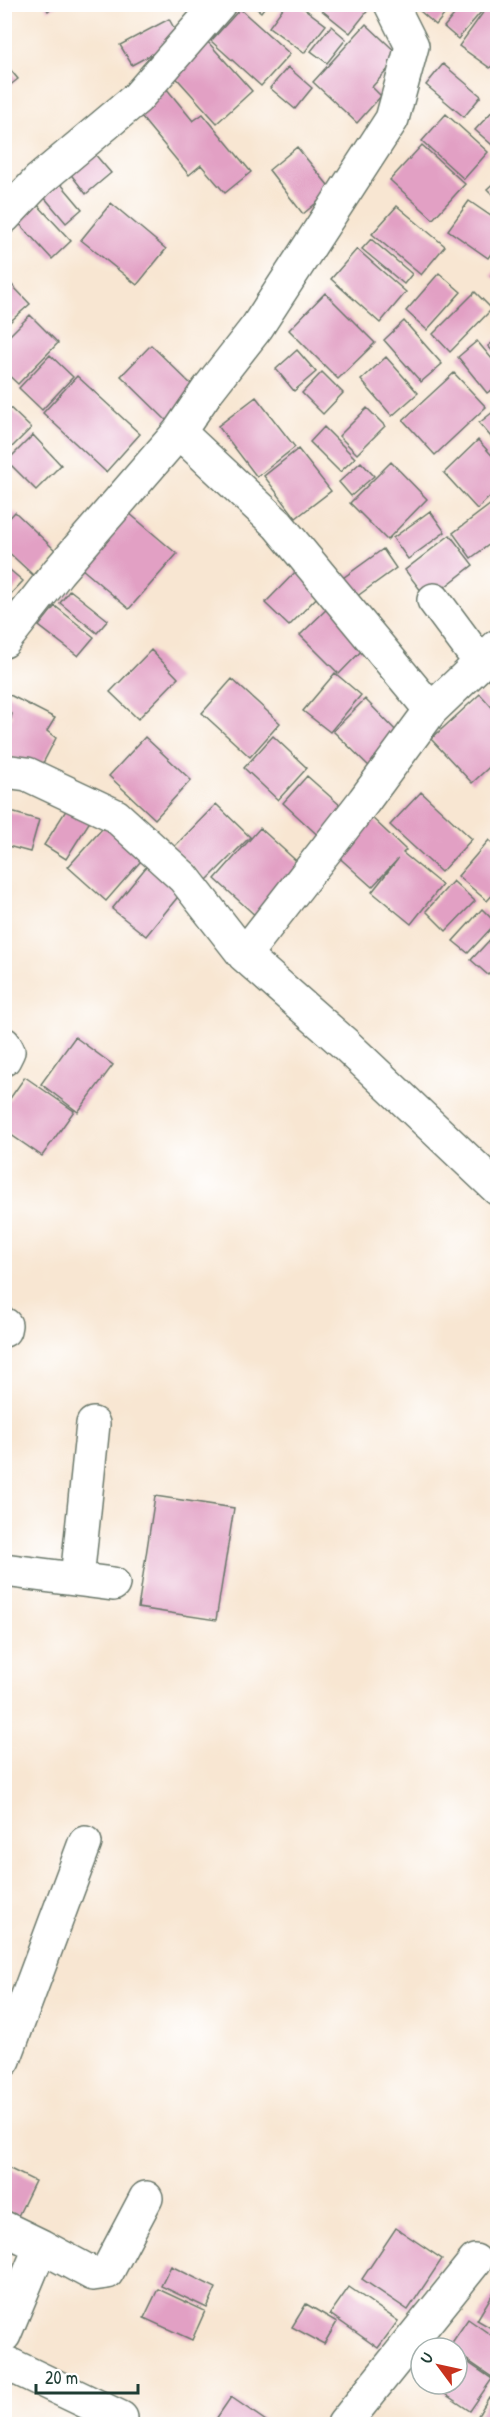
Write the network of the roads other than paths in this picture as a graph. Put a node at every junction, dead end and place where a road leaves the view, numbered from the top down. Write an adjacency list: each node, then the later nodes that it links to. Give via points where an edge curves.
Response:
1 (219, 4): 3 (street, via 137,98 38,181)
2 (391, 4): 4 (street, via 411,46 392,119 257,327)
3 (4, 217)
4 (179, 432): 6 (street, via 58,572); 8 (street, via 278,525)
5 (434, 600): 7 (street)
6 (4, 642)
7 (489, 654): 8 (street)
8 (430, 710): 10 (street)
9 (4, 771): 10 (street, via 27,774 116,816 184,878)
10 (244, 955): 13 (street)
11 (4, 1044): 12 (street, via 8,1051)
12 (4, 1059)
13 (498, 1189)
14 (5, 1325): 15 (street)
15 (4, 1330)
16 (93, 1424): 18 (street)
17 (4, 1570): 18 (street)
18 (77, 1579): 19 (street)
19 (113, 1584)
20 (85, 1843): 21 (street)
21 (4, 2060)
22 (146, 2198): 24 (street, via 106,2272 93,2274)
23 (4, 2228): 24 (street)
24 (41, 2246): 26 (street)
25 (475, 2261): 29 (street)
26 (4, 2335)
27 (4, 2362): 28 (street)
28 (126, 2422)
29 (344, 2424)

